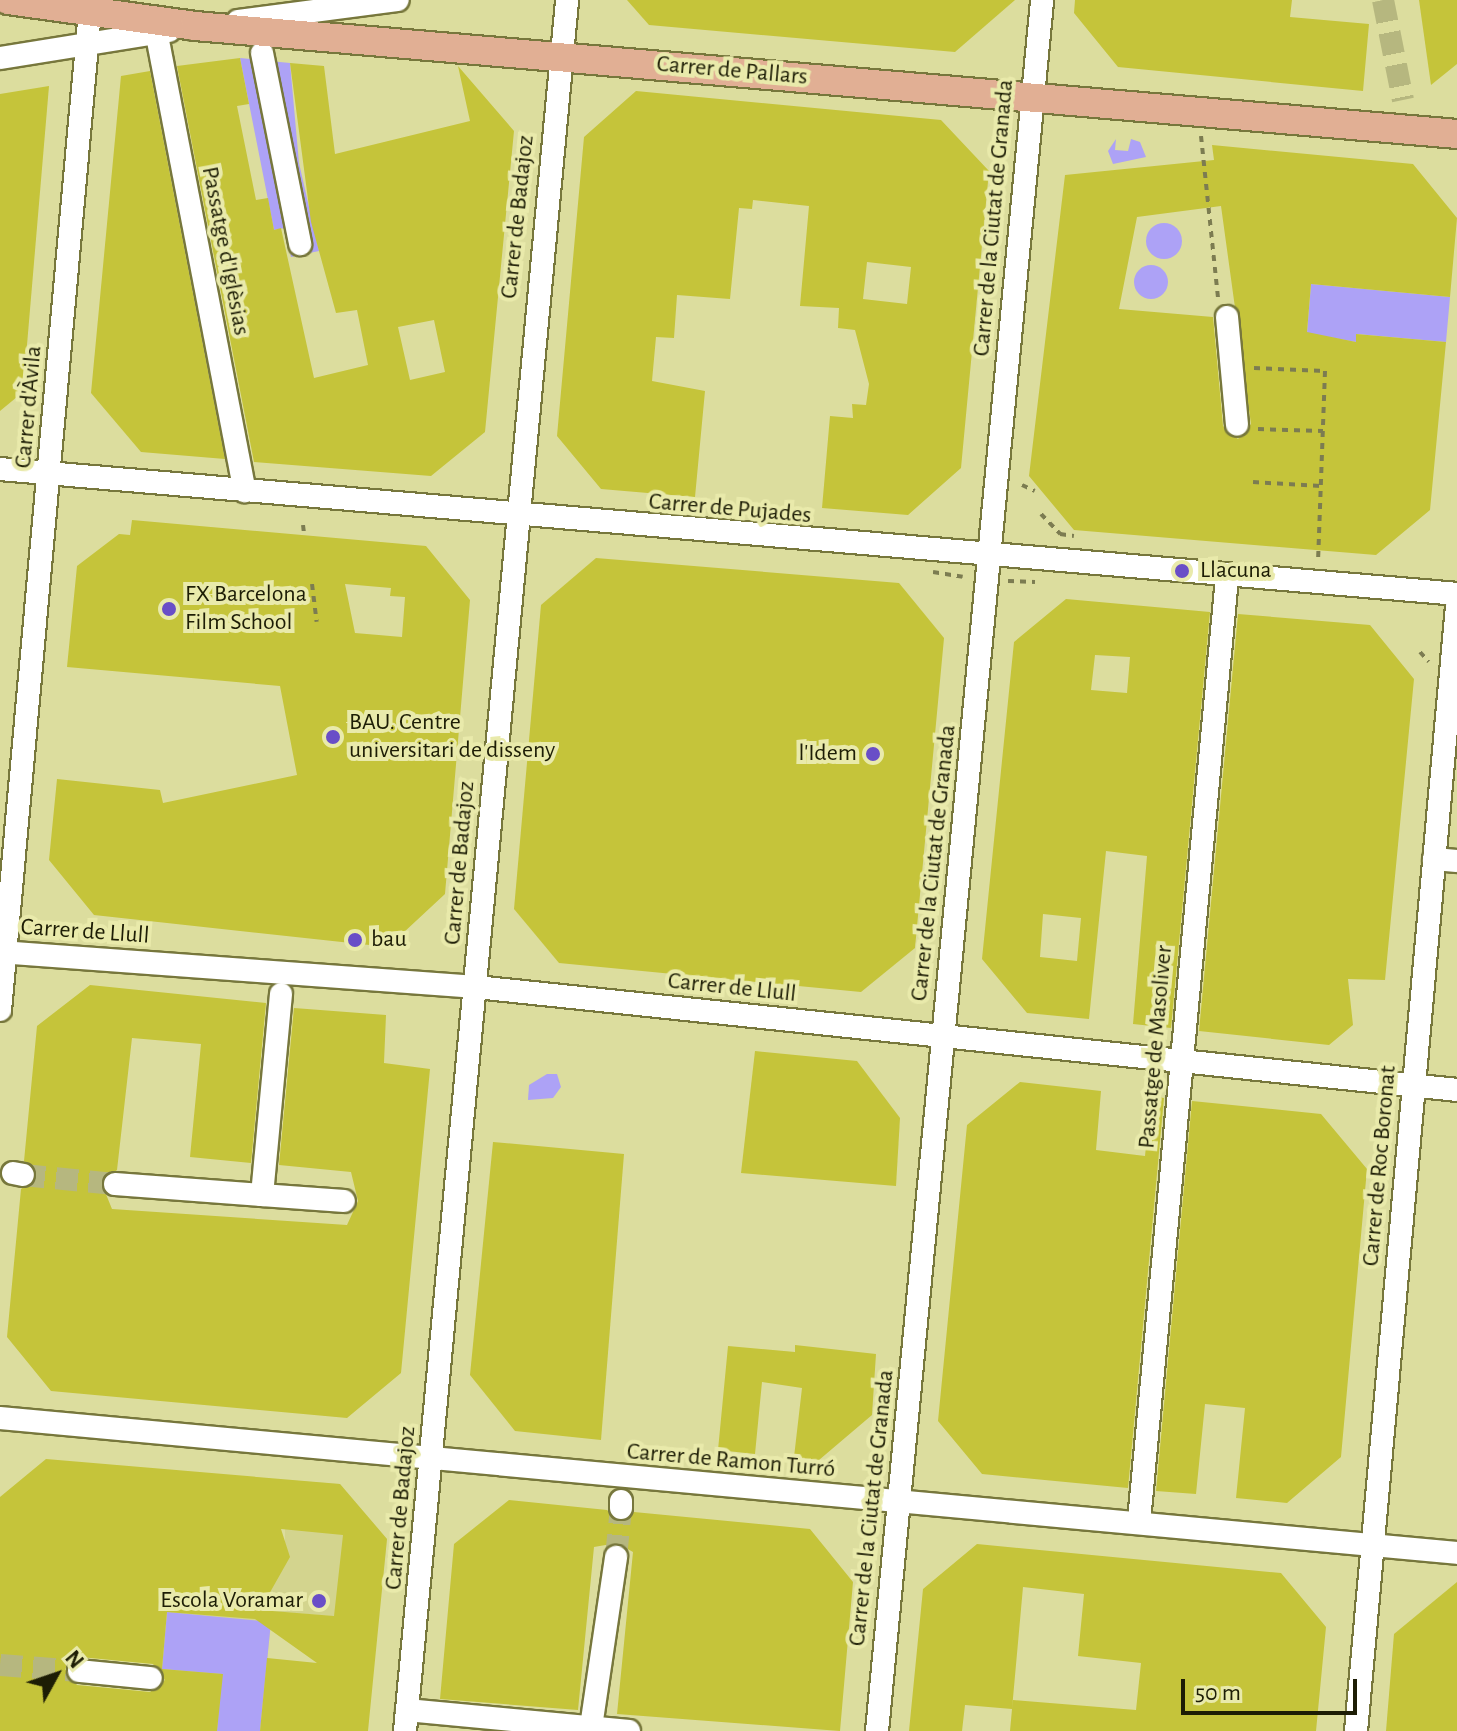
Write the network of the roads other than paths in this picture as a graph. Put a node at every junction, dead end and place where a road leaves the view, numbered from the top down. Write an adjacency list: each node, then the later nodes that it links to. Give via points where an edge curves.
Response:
1 (8, 0): 5 (main road, Carrer de Pallars)
2 (398, 0): 7 (street)
3 (567, 0): 10 (street, Carrer de Badajoz)
4 (1042, 0): 12 (street, Carrer de la Ciutat de Granada)
5 (91, 6): 6 (main road, Carrer de Pallars); 8 (street, Carrer d'Àvila)
6 (155, 26): 7 (main road, Carrer de Pallars); 8 (street); 19 (street, Passatge d'Iglèsias)
7 (195, 26): 10 (main road, Carrer de Pallars)
8 (86, 44): 11 (street); 18 (street, Carrer d'Àvila)
9 (262, 53): 14 (street)
10 (559, 55): 12 (main road, Carrer de Pallars); 20 (street, Carrer de Badajoz)
11 (0, 58)
12 (1028, 99): 13 (main road, Carrer de Pallars); 21 (street, Carrer de la Ciutat de Granada)
13 (1457, 134)
14 (300, 244)
15 (1227, 317): 16 (street)
16 (1242, 426)
17 (0, 469): 18 (street, Carrer de Pujades)
18 (49, 472): 19 (street, Carrer de Pujades); 27 (street, Carrer d'Àvila)
19 (245, 491): 20 (street, Carrer de Pujades)
20 (514, 516): 21 (street, Carrer de Pujades); 28 (street, Carrer de Badajoz)
21 (990, 559): 22 (street, Carrer de Pujades); 31 (street, Carrer de la Ciutat de Granada)
22 (1227, 577): 23 (street, Carrer de Pujades); 32 (street, Passatge de Masoliver)
23 (1457, 594)
24 (1457, 607): 25 (street, Carrer de Roc Boronat)
25 (1434, 859): 26 (street); 33 (street, Carrer de Roc Boronat)
26 (1457, 861)
27 (3, 953): 28 (street, Carrer de Llull); 30 (street, Carrer d'Àvila)
28 (476, 987): 31 (street, Carrer de Llull); 39 (street, Carrer de Badajoz)
29 (281, 994): 36 (street)
30 (0, 1010)
31 (943, 1037): 32 (street, Carrer de Llull); 40 (street, Carrer de la Ciutat de Granada)
32 (1180, 1063): 33 (street, Carrer de Llull); 41 (street, Passatge de Masoliver)
33 (1413, 1086): 34 (street, Carrer de Llull); 42 (street, Carrer de Roc Boronat)
34 (1457, 1090)
35 (115, 1184): 36 (street)
36 (262, 1195): 37 (street)
37 (344, 1201)
38 (0, 1418): 39 (street, Carrer de Ramon Turró)
39 (432, 1460): 40 (street, Carrer de Ramon Turró); 47 (street, Carrer de Badajoz)
40 (899, 1501): 41 (street, Carrer de Ramon Turró); 50 (street, Carrer de la Ciutat de Granada)
41 (1139, 1521): 42 (street, Carrer de Ramon Turró)
42 (1372, 1545): 43 (street, Carrer de Ramon Turró); 51 (street, Carrer de Roc Boronat)
43 (1457, 1553)
44 (616, 1557): 48 (street)
45 (79, 1671): 46 (street)
46 (151, 1678)
47 (406, 1721): 48 (street)
48 (591, 1727): 49 (street)
49 (629, 1731)
50 (877, 1731)
51 (1356, 1731)

